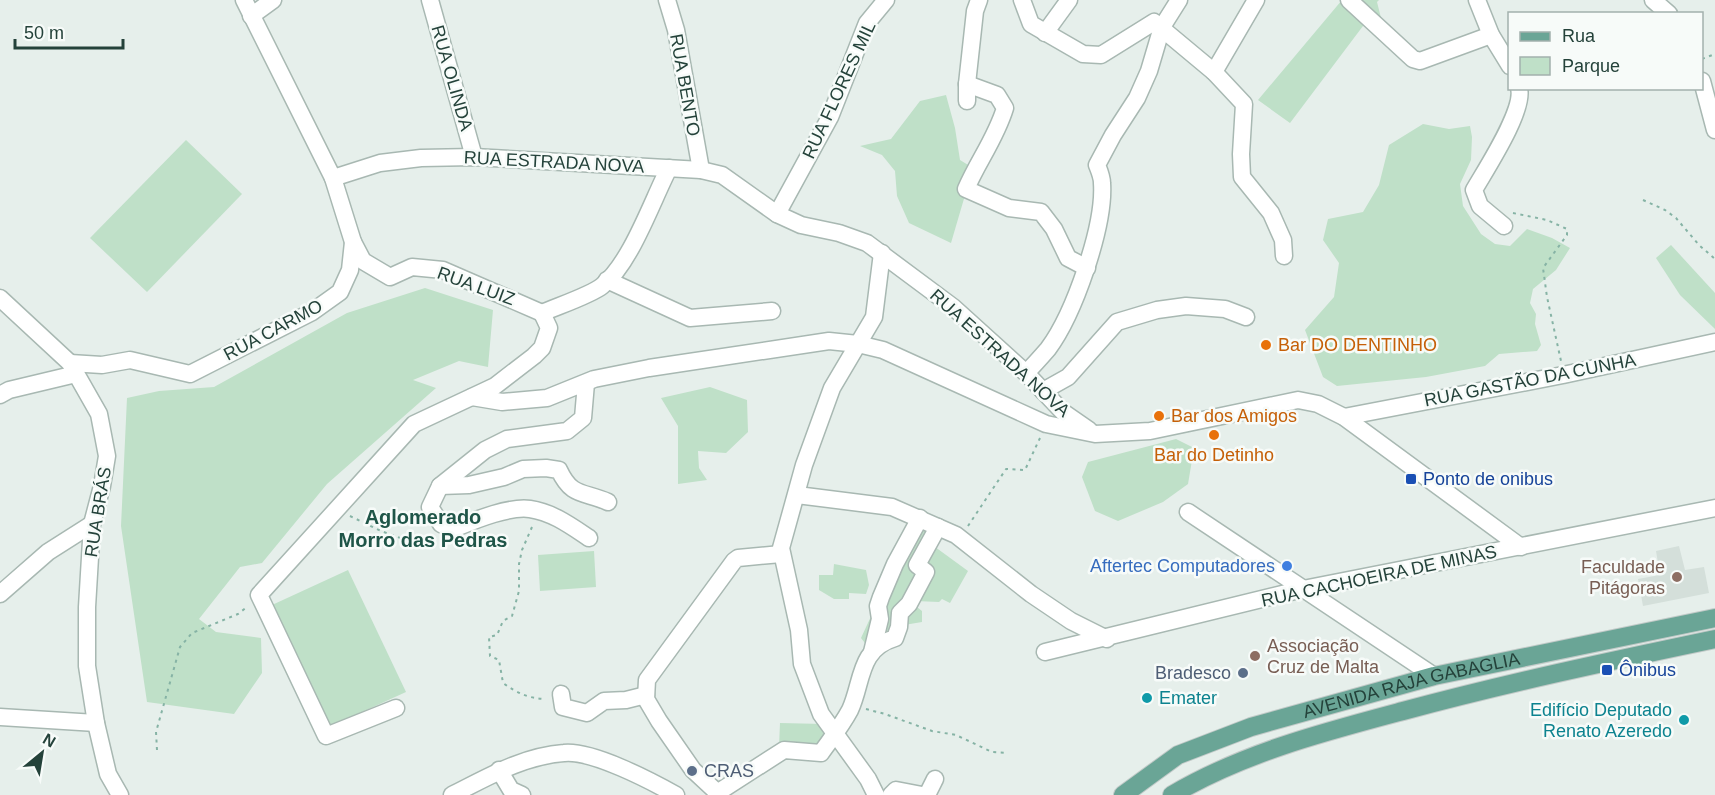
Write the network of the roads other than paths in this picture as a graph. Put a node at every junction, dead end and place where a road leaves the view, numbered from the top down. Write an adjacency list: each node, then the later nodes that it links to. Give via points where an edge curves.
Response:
1 (244, 0): 15 (street, RUA CARMO)
2 (273, 0): 15 (street)
3 (430, 0): 26 (street, RUA OLINDA)
4 (667, 0): 28 (street, RUA BENTO, via 676,30)
5 (886, 0): 30 (street, RUA FLORES MIL, via 867,23 830,117)
6 (979, 0): 21 (street)
7 (1022, 0): 17 (street, via 1031,24)
8 (1068, 0): 17 (street)
9 (1179, 0): 16 (street)
10 (1256, 0): 20 (street)
11 (1349, 0): 18 (street, via 1420,61)
12 (1477, 0): 18 (street)
13 (1653, 0): 14 (street)
14 (1667, 12)
15 (251, 16): 29 (street, RUA CARMO)
16 (1162, 27): 17 (street, via 1154,22 1101,55 1083,54); 20 (street); 35 (street, via 1137,98 1098,165 1103,180 1102,200)
17 (1045, 33)
18 (1491, 35): 19 (street)
19 (1508, 64)
20 (1214, 72): 34 (street, via 1244,104 1242,177 1271,213 1283,240)
21 (967, 84): 24 (street); 35 (street, via 997,95 1005,108 995,138 966,189 1009,208 1041,212 1068,258)
22 (1703, 88): 25 (street)
23 (1520, 90): 31 (street, via 1515,115 1474,190 1480,206)
24 (967, 101)
25 (1715, 130)
26 (474, 157): 27 (street, RUA ESTRADA NOVA); 29 (street, RUA ESTRADA NOVA, via 380,163)
27 (669, 168): 28 (street, RUA ESTRADA NOVA); 36 (street, via 635,241)
28 (700, 170): 30 (street, RUA ESTRADA NOVA, via 722,175)
29 (333, 178): 32 (street, RUA CARMO)
30 (777, 214): 33 (street, RUA ESTRADA NOVA, via 801,225 867,243)
31 (1509, 219)
32 (353, 243): 39 (street, RUA LUIZ, via 363,261 390,277 412,267 443,270); 43 (street, RUA CARMO, via 350,270 340,292 312,312 190,374 130,360)
33 (882, 254): 42 (street, via 874,317); 44 (street, RUA ESTRADA NOVA, via 953,307)
34 (1284, 256)
35 (1087, 268): 44 (street, via 1067,316)
36 (607, 280): 38 (street, via 690,318); 39 (street, via 602,286)
37 (0, 298): 43 (street, RUA BRÁS)
38 (772, 310)
39 (542, 313): 48 (street, via 549,328 542,348 495,386)
40 (1246, 317): 46 (street, via 1225,309 1186,306 1116,322 1068,377)
41 (1715, 342): 49 (street, RUA GASTÃO DA CUNHA)
42 (858, 344): 45 (street, via 829,341 649,368); 50 (street, via 883,350 1046,424); 52 (street, via 832,388)
43 (73, 368): 47 (street, RUA CARMO); 57 (street, RUA BRÁS, via 99,414 107,456)
44 (1026, 373): 46 (street, RUA ESTRADA NOVA)
45 (586, 383): 48 (street, via 547,398 502,402); 51 (street, via 583,418 567,431 507,439 485,450)
46 (1043, 391): 50 (street, RUA ESTRADA NOVA, via 1063,412)
47 (0, 395)
48 (472, 397): 72 (street, via 414,424 259,594 326,736)
49 (1344, 417): 50 (street, via 1318,404 1298,400 1150,431); 60 (street)
50 (1095, 434)
51 (440, 486): 53 (street, via 469,485 523,469 546,468 559,470 575,492); 59 (street, via 430,507 441,524 453,529 496,513 529,508 558,518)
52 (797, 495): 56 (street, via 892,507); 61 (street)
53 (608, 502)
54 (1715, 508): 60 (street, RUA CACHOEIRA DE MINAS)
55 (1188, 512): 62 (street)
56 (920, 518): 58 (street); 67 (street, via 881,597)
57 (92, 524): 63 (street, via 48,552); 74 (street, RUA BRÁS, via 87,666)
58 (938, 527): 65 (street, via 959,538 1071,621); 67 (street, via 917,565 926,572 900,614 895,638 884,641)
59 (589, 538)
60 (1521, 547): 62 (street, RUA CACHOEIRA DE MINAS)
61 (781, 554): 71 (street, via 734,561 647,680); 75 (street, via 799,630 802,664 821,714)
62 (1303, 590): 65 (street, RUA CACHOEIRA DE MINAS); 69 (street)
63 (0, 594)
64 (1715, 618): 69 (main road, AVENIDA RAJA GABAGLIA)
65 (1107, 639): 68 (street, RUA CACHOEIRA DE MINAS)
66 (1715, 639): 89 (main road, AVENIDA RAJA GABAGLIA, via 1572,668 1346,726 1263,753)
67 (872, 652): 75 (street)
68 (1045, 652)
69 (1434, 676): 88 (main road, AVENIDA RAJA GABAGLIA, via 1251,727 1178,755)
70 (561, 694): 71 (street, via 562,707 587,713 604,701)
71 (646, 695): 77 (street, via 658,721)
72 (396, 708)
73 (0, 717): 74 (street)
74 (96, 723): 80 (street, RUA BRÁS, via 108,774)
75 (835, 734): 79 (street, via 821,753 784,750); 84 (street)
76 (499, 770): 81 (street); 82 (street, via 511,790); 83 (street, via 566,752 606,761)
77 (697, 775): 79 (street); 83 (street)
78 (935, 779): 87 (street)
79 (718, 794)
80 (120, 795)
81 (452, 795)
82 (522, 795)
83 (676, 795)
84 (876, 795)
85 (891, 795): 86 (street, via 896,790)
86 (922, 795)
87 (927, 795)
88 (1123, 795)
89 (1172, 795)

